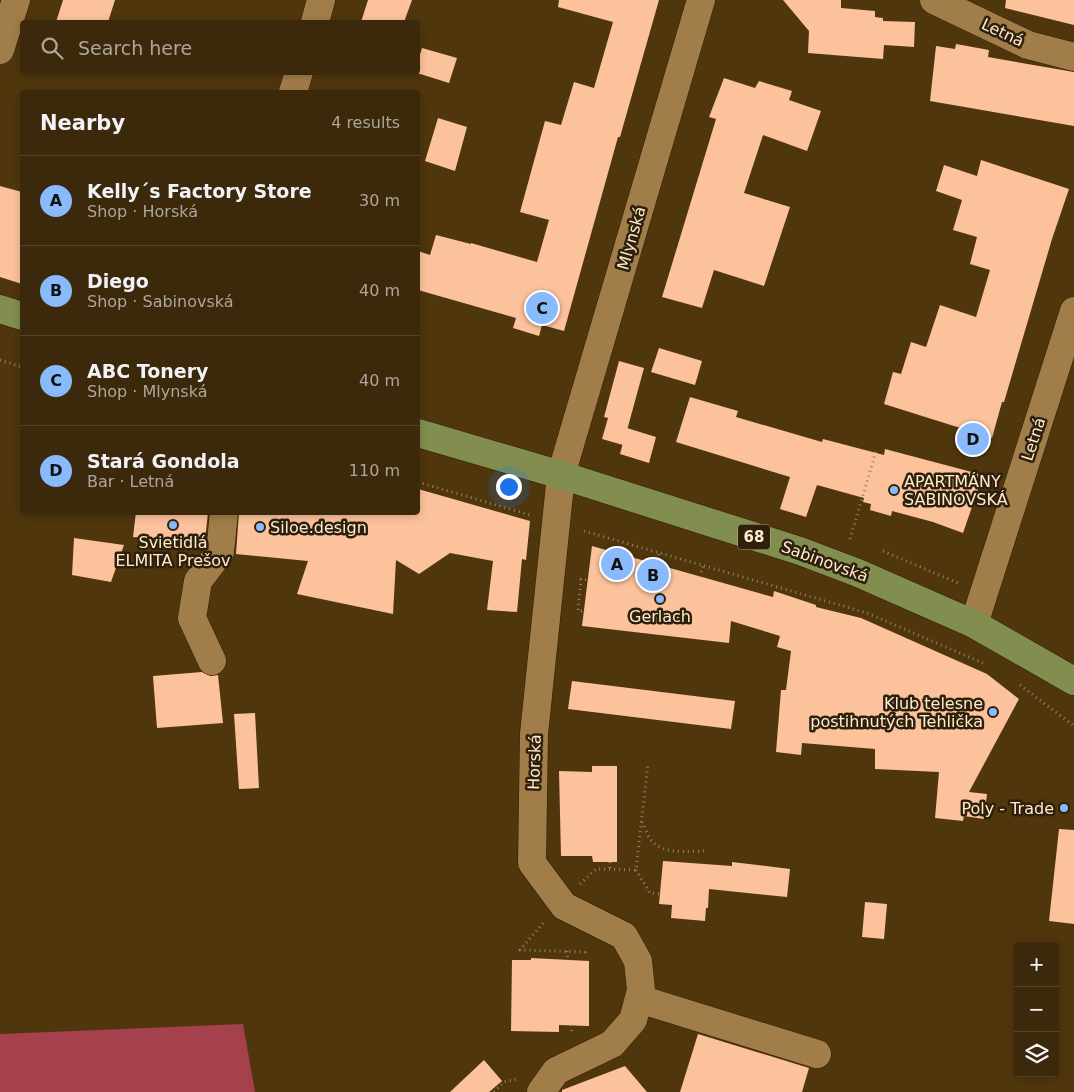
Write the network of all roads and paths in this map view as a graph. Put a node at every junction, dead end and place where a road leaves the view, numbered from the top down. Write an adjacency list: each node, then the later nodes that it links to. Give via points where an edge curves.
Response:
1 (16, 0): 6 (street)
2 (321, 0): 5 (street)
3 (701, 0): 17 (street, Mlynská)
4 (934, 0): 7 (street, Letná, via 1028,45)
5 (315, 20)
6 (0, 50)
7 (1074, 56)
8 (298, 75): 9 (street)
9 (294, 90)
10 (0, 309): 12 (main road)
11 (1074, 311): 28 (street, Letná)
12 (20, 315)
13 (0, 360): 14 (path)
14 (20, 366)
15 (420, 434): 17 (main road, Sabinovská / 68)
16 (876, 451): 21 (path)
17 (561, 475): 20 (street, Horská); 28 (main road, Sabinovská / 68, via 800,551 890,586)
18 (420, 483): 20 (path)
19 (224, 515): 29 (street, via 220,552 198,581 192,618)
20 (556, 522): 22 (path); 41 (street, Horská, via 534,734 532,863)
21 (850, 539)
22 (659, 552): 23 (path); 24 (path)
23 (657, 564)
24 (703, 565): 25 (path); 30 (path, via 867,613)
25 (700, 577)
26 (581, 579): 27 (path, via 578,610)
27 (584, 611)
28 (974, 624): 31 (main road, Sabinovská / 68)
29 (212, 661)
30 (986, 665)
31 (1074, 682)
32 (1020, 684): 33 (path)
33 (1074, 726)
34 (648, 763): 35 (path)
35 (642, 821): 36 (path, via 651,840 667,850); 39 (path)
36 (707, 851)
37 (610, 862): 38 (path)
38 (610, 869): 39 (path); 41 (path, via 596,869)
39 (636, 870): 40 (path, via 650,893)
40 (660, 894)
41 (562, 903): 43 (path, via 520,950); 45 (street, Horská, via 624,936 638,961)
42 (582, 943): 43 (path, via 585,952)
43 (567, 951): 44 (path)
44 (568, 960)
45 (639, 999): 46 (street); 47 (street, Horská, via 633,1020 612,1044 556,1071)
46 (817, 1054)
47 (541, 1092)

